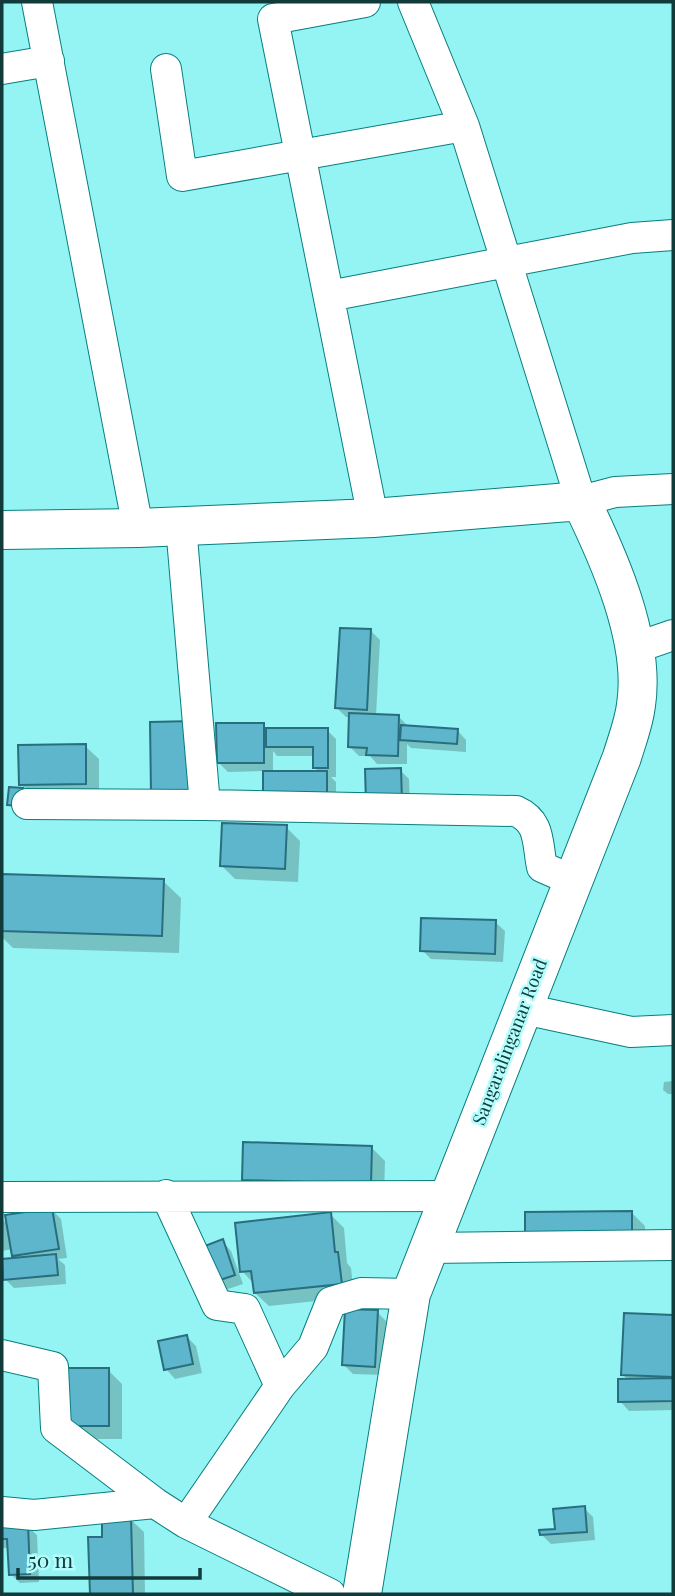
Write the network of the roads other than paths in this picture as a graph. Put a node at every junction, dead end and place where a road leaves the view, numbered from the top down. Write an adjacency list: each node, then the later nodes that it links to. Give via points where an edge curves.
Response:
1 (37, 2): 4 (street)
2 (365, 2): 8 (street, via 274,19)
3 (413, 2): 7 (street)
4 (49, 61): 5 (street); 16 (street)
5 (2, 69)
6 (166, 69): 8 (street, via 183,176)
7 (464, 126): 8 (street); 10 (street)
8 (301, 157): 11 (street)
9 (673, 235): 10 (street)
10 (506, 263): 11 (street); 13 (street)
11 (329, 296): 14 (street)
12 (673, 489): 13 (street, via 615,492)
13 (581, 501): 14 (main road); 19 (main road, Sangaralinganar Road, via 607,554)
14 (373, 518): 15 (main road)
15 (181, 526): 16 (main road); 21 (street)
16 (138, 528): 17 (main road)
17 (2, 530)
18 (673, 635): 19 (street)
19 (635, 648): 22 (main road, Sangaralinganar Road, via 633,718)
20 (27, 804): 21 (street)
21 (205, 805): 22 (street, via 516,811 534,824 542,867)
22 (574, 881): 23 (main road, Sangaralinganar Road)
23 (524, 1009): 24 (street, via 631,1031); 27 (main road, Sangaralinganar Road)
24 (673, 1030)
25 (166, 1195): 26 (street); 27 (street); 32 (street, via 218,1305 245,1309)
26 (2, 1196)
27 (450, 1196): 29 (main road, Sangaralinganar Road)
28 (673, 1245): 29 (street)
29 (428, 1248): 30 (main road, Sangaralinganar Road)
30 (411, 1294): 32 (street, via 361,1293 331,1302 313,1347); 37 (main road, Sangaralinganar Road)
31 (2, 1355): 33 (street, via 54,1367 56,1428)
32 (280, 1385): 35 (street)
33 (155, 1503): 34 (street, via 34,1515); 35 (street)
34 (2, 1513)
35 (186, 1522): 36 (street)
36 (330, 1594)
37 (362, 1594)

